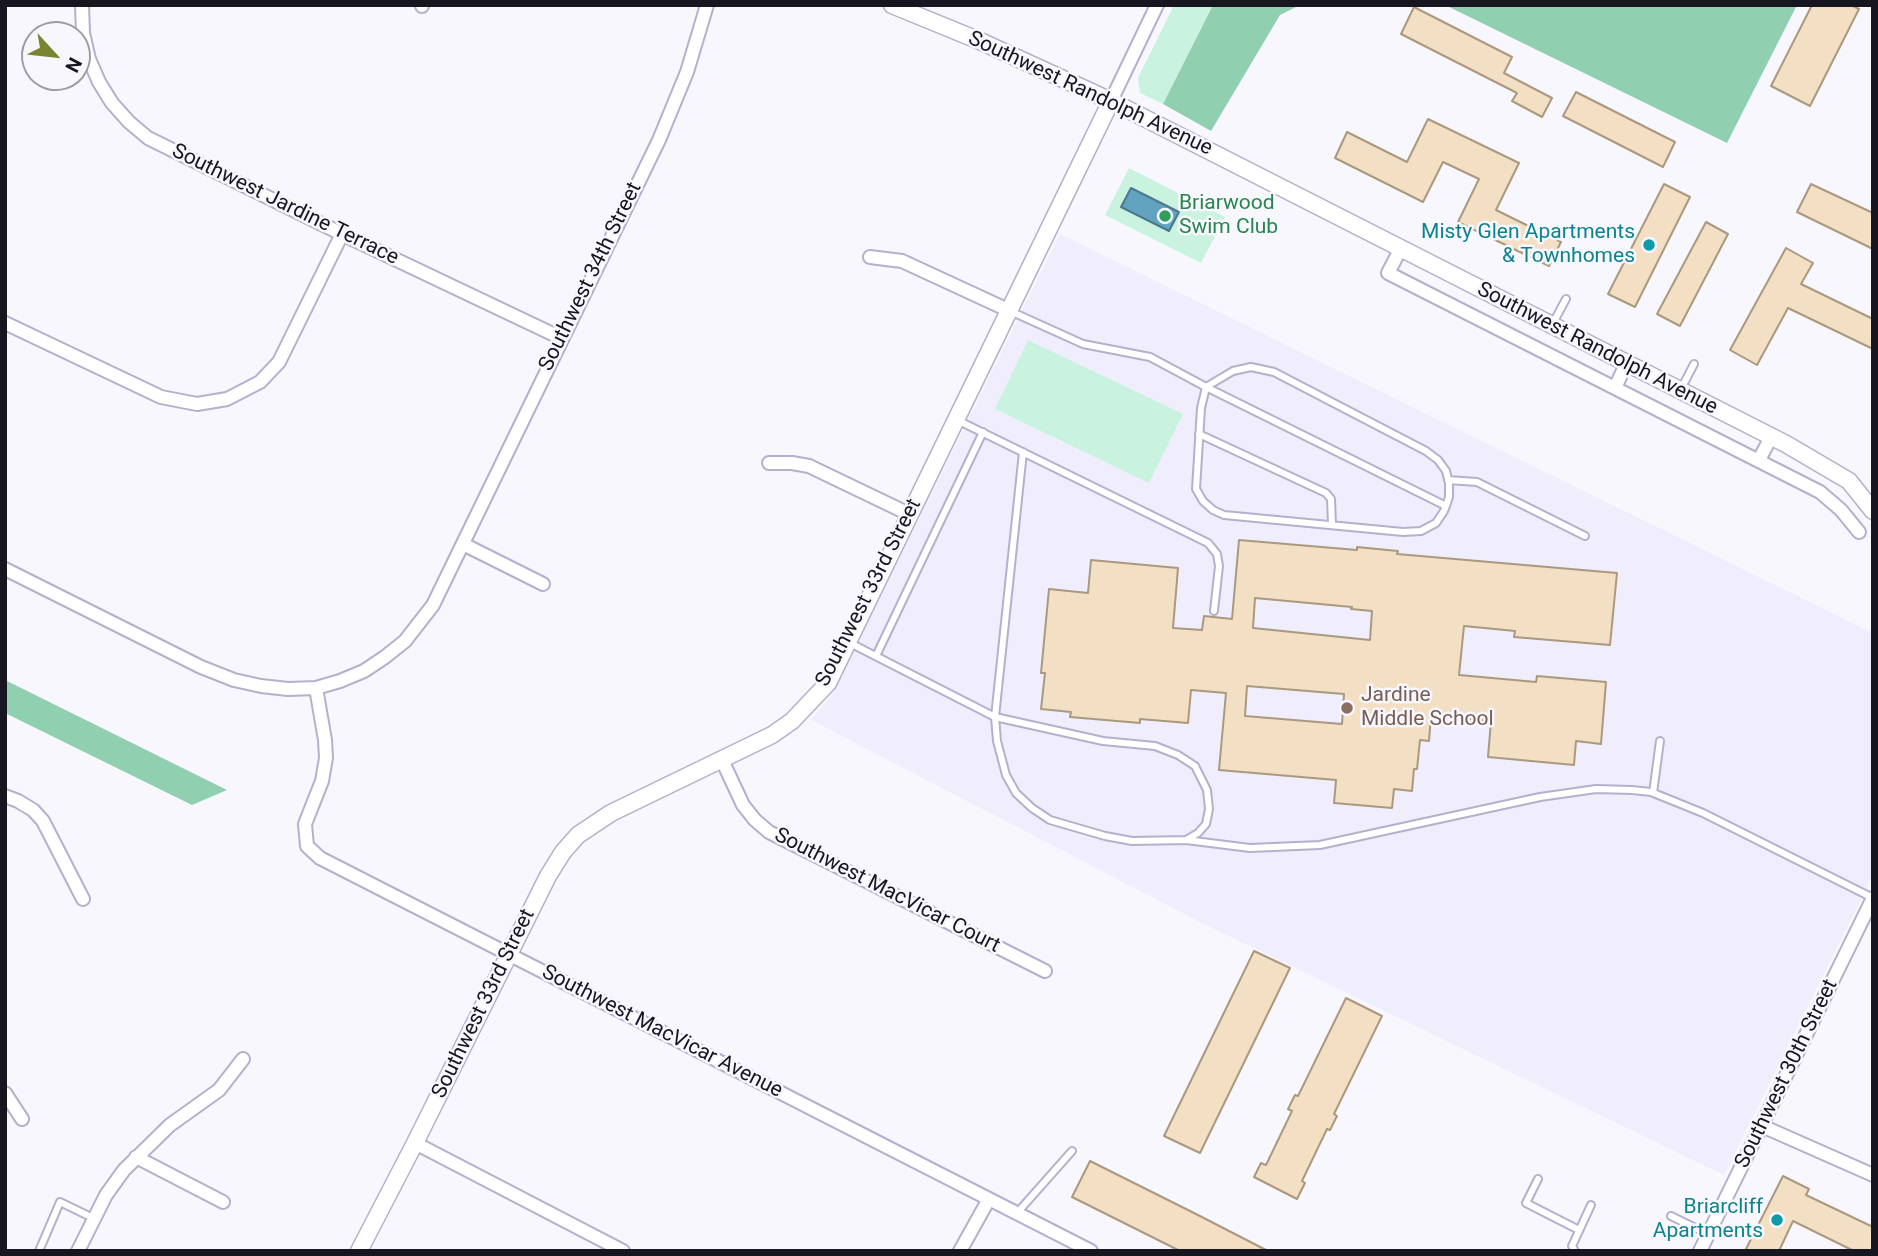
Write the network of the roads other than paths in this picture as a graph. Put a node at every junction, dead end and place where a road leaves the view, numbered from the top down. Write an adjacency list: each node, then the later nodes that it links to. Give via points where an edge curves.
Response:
1 (82, 5): 6 (street, Southwest Jardine Terrace, via 89,59 106,93 148,138)
2 (706, 5): 13 (street, Southwest 34th Street, via 687,72 664,128)
3 (892, 5): 5 (street, Southwest Randolph Avenue)
4 (1157, 5): 5 (street, Southwest 33rd Street)
5 (1111, 101): 7 (street, Southwest Randolph Avenue); 10 (street, Southwest 33rd Street)
6 (342, 234): 11 (street, via 279,362 260,382 228,399 197,404 161,397); 13 (street, Southwest Jardine Terrace)
7 (1400, 250): 12 (street, Southwest Randolph Avenue); 17 (street, via 1388,273)
8 (870, 257): 10 (street, via 902,261)
9 (1566, 299): 12 (lane)
10 (1008, 310): 16 (lane, via 1083,344 1150,357); 19 (street, Southwest 33rd Street)
11 (5, 323)
12 (1552, 327): 14 (street, Southwest Randolph Avenue)
13 (561, 338): 33 (street, Southwest 34th Street)
14 (1626, 364): 17 (street); 18 (street, Southwest Randolph Avenue)
15 (1694, 364): 18 (lane)
16 (1206, 387): 21 (lane); 26 (lane, via 1233,371 1274,372 1426,451 1438,460); 27 (lane)
17 (1615, 387): 24 (street)
18 (1680, 391): 22 (street, Southwest Randolph Avenue)
19 (956, 419): 20 (lane); 29 (street, Southwest 33rd Street)
20 (983, 432): 23 (lane); 38 (lane)
21 (1199, 434): 30 (lane, via 1326,493 1331,499); 30 (lane, via 1196,489 1213,510)
22 (1771, 437): 24 (street); 28 (street, Southwest Randolph Avenue, via 1849,481)
23 (1023, 452): 36 (lane, via 1208,543 1219,566); 40 (lane)
24 (1759, 460): 31 (street, via 1820,492)
25 (769, 463): 29 (street, via 809,466)
26 (1448, 480): 27 (lane); 32 (lane, via 1477,481)
27 (1446, 506): 30 (lane, via 1436,523 1420,531)
28 (1873, 511)
29 (909, 514): 37 (street, Southwest 33rd Street)
30 (1332, 525)
31 (1859, 532)
32 (1585, 536)
33 (463, 544): 35 (street); 39 (street, Southwest 34th Street, via 433,605 405,641 364,671)
34 (5, 569): 39 (street, via 220,676 261,686)
35 (543, 584)
36 (1214, 611)
37 (847, 642): 38 (lane); 42 (street, Southwest 33rd Street, via 828,682 792,721)
38 (876, 656): 40 (lane)
39 (316, 688): 48 (street, Southwest MacVicar Avenue, via 326,758 305,824 307,846 320,858)
40 (995, 717): 45 (lane, via 1006,775 1016,793 1041,814 1072,828 1132,841); 45 (lane, via 1103,741 1155,746 1195,766 1207,790 1209,808 1206,824)
41 (1660, 741): 43 (lane)
42 (722, 760): 48 (street, Southwest 33rd Street, via 611,813 578,835 548,876); 49 (street, Southwest MacVicar Court, via 743,805 769,832)
43 (1653, 793): 45 (lane, via 1596,789 1540,797 1320,845 1250,848); 46 (lane)
44 (5, 796): 47 (street, via 18,800 43,821)
45 (1185, 840)
46 (1873, 898): 53 (street, Southwest 30th Street)
47 (83, 900)
48 (509, 954): 54 (street, Southwest 33rd Street); 59 (street, Southwest MacVicar Avenue)
49 (1045, 971)
50 (243, 1059): 56 (street, via 219,1090 170,1125)
51 (5, 1093): 52 (street)
52 (22, 1119)
53 (1762, 1126): 57 (street); 66 (street, Southwest 30th Street)
54 (415, 1143): 69 (street, Southwest 33rd Street); 70 (street)
55 (1072, 1151): 62 (lane)
56 (136, 1157): 60 (street); 64 (street)
57 (1873, 1175)
58 (1538, 1179): 65 (lane, via 1526,1203)
59 (989, 1199): 62 (street, Southwest MacVicar Avenue); 71 (street)
60 (223, 1202)
61 (1591, 1205): 65 (lane)
62 (1017, 1213): 72 (street, Southwest MacVicar Avenue)
63 (1671, 1216): 66 (lane)
64 (93, 1218): 67 (lane, via 60,1202); 68 (street)
65 (1579, 1230): 73 (lane, via 1572,1246)
66 (1709, 1234): 74 (street, Southwest 30th Street)
67 (39, 1251)
68 (78, 1251)
69 (359, 1251)
70 (623, 1251)
71 (960, 1251)
72 (1090, 1251)
73 (1575, 1251)
74 (1700, 1251)

